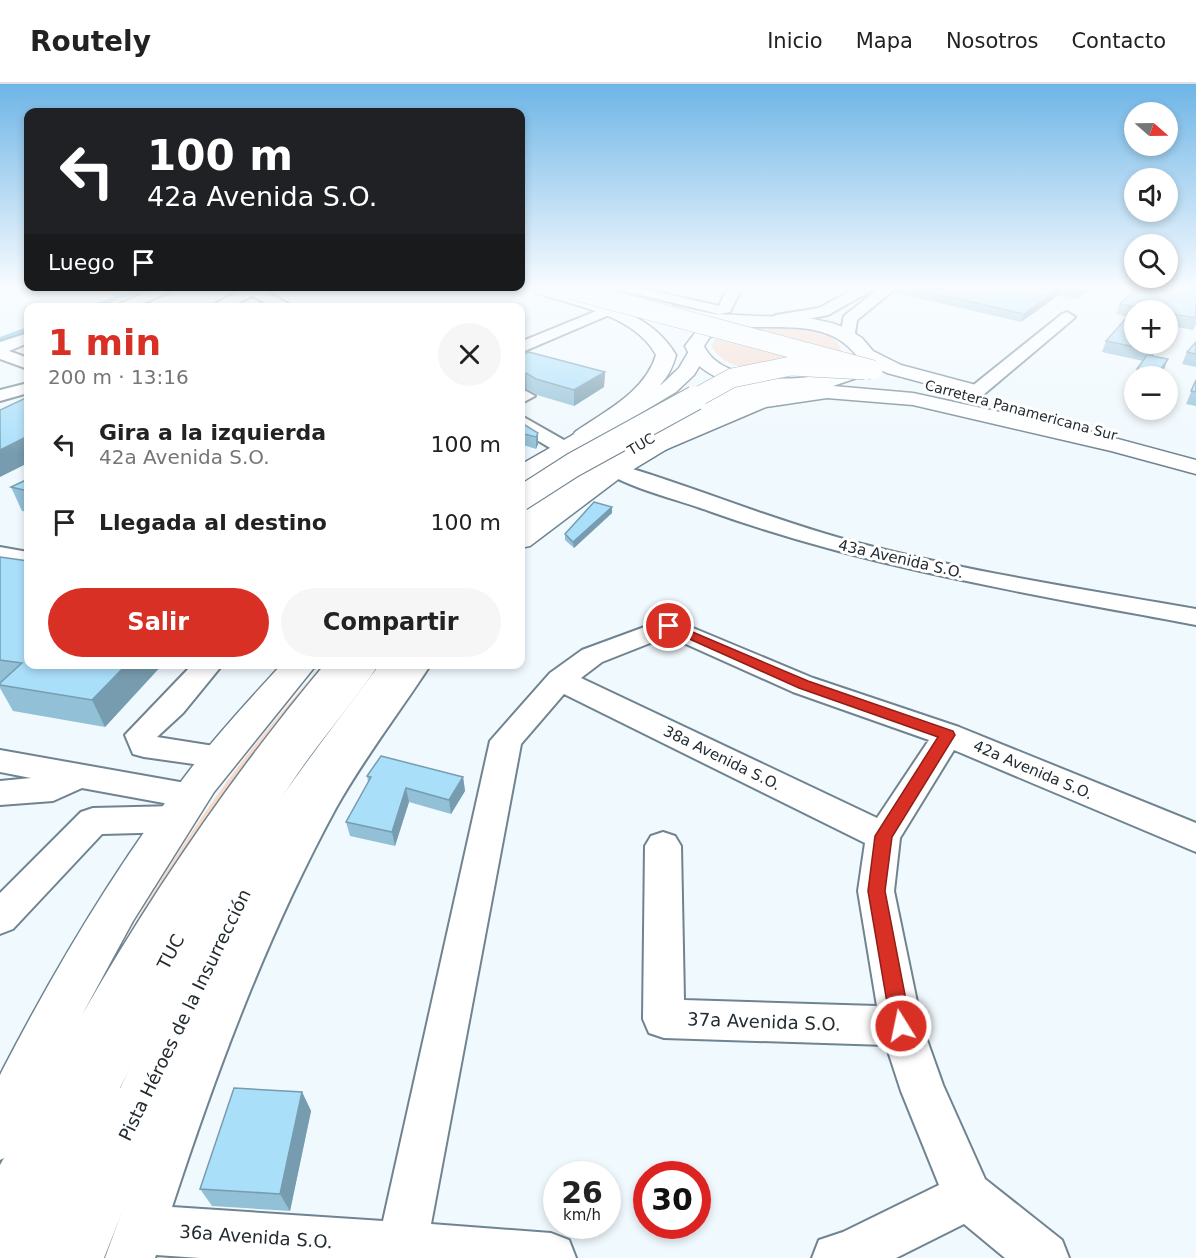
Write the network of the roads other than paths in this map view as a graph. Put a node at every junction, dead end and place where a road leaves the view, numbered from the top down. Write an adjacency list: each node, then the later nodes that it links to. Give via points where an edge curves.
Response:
1 (660, 344): 19 (main road, via 665,362 647,389)
2 (684, 344): 8 (main road)
3 (695, 344): 8 (main road)
4 (790, 344): 10 (main road, Carretera Panamericana Sur, bridge)
5 (859, 344): 10 (main road)
6 (1034, 344): 15 (street)
7 (0, 353): 9 (street)
8 (696, 354): 11 (main road); 19 (main road, via 687,371 669,388)
9 (24, 362)
10 (869, 363): 13 (main road); 15 (main road, Carretera Panamericana Sur); 23 (main road, Carretera Panamericana Sur); 27 (main road, bridge, via 791,366 732,378 573,465)
11 (721, 372): 12 (main road); 28 (street, TUC, via 728,378 724,387 585,469)
12 (768, 383): 13 (main road); 28 (street, TUC, via 728,394 702,408 574,483)
13 (815, 383): 18 (main road, Carretera Panamericana Sur, via 909,392); 22 (main road, via 767,391 725,404)
14 (24, 389): 16 (street)
15 (977, 391): 21 (main road, Carretera Panamericana Sur)
16 (0, 396)
17 (525, 424): 19 (street)
18 (1114, 445): 22 (main road, via 913,399 827,392 761,400); 24 (main road, Carretera Panamericana Sur)
19 (567, 447): 20 (street); 26 (main road)
20 (527, 448)
21 (1196, 448)
22 (645, 450): 25 (main road)
23 (1196, 455)
24 (1196, 467)
25 (615, 470): 28 (main road); 29 (street, 43a Avenida S.O., via 848,548 934,569)
26 (525, 472)
27 (525, 496)
28 (527, 519)
29 (1196, 616)
30 (205, 669): 39 (street, via 140,735)
31 (297, 669): 40 (main road)
32 (339, 669): 53 (main road, via 248,784 172,901 97,1031)
33 (361, 669): 57 (street, TUC, via 300,746 229,848)
34 (377, 669): 58 (street, TUC, via 285,786 243,855)
35 (394, 669): 59 (main road, Pista Héroes de la Insurrección, via 301,799 229,918 140,1103)
36 (413, 669): 54 (street, Pista Héroes de la Insurrección, via 346,765 286,871 195,1077)
37 (560, 680): 38 (street, 42a Avenida S.O., via 592,656 669,626 804,685); 46 (street, 38a Avenida S.O.); 55 (street, via 506,741)
38 (948, 735): 46 (street); 47 (street, 42a Avenida S.O.)
39 (144, 746): 40 (street); 43 (street)
40 (222, 757): 45 (main road)
41 (0, 761): 42 (street)
42 (77, 776): 43 (street); 44 (street, via 53,789)
43 (112, 782): 45 (street)
44 (0, 793)
45 (183, 808): 49 (street, via 93,820); 51 (main road, via 86,962)
46 (883, 836): 50 (street, via 876,891)
47 (1196, 838)
48 (663, 846): 50 (street, 37a Avenida S.O., via 664,1019)
49 (0, 918)
50 (901, 1026): 52 (street, via 923,1091)
51 (5, 1118)
52 (968, 1196): 56 (street); 61 (street)
53 (0, 1223)
54 (135, 1244): 55 (street, 36a Avenida S.O.)
55 (402, 1246): 60 (street, 36a Avenida S.O.)
56 (1036, 1253)
57 (5, 1258)
58 (29, 1258)
59 (75, 1258)
60 (551, 1258)
61 (837, 1258)

